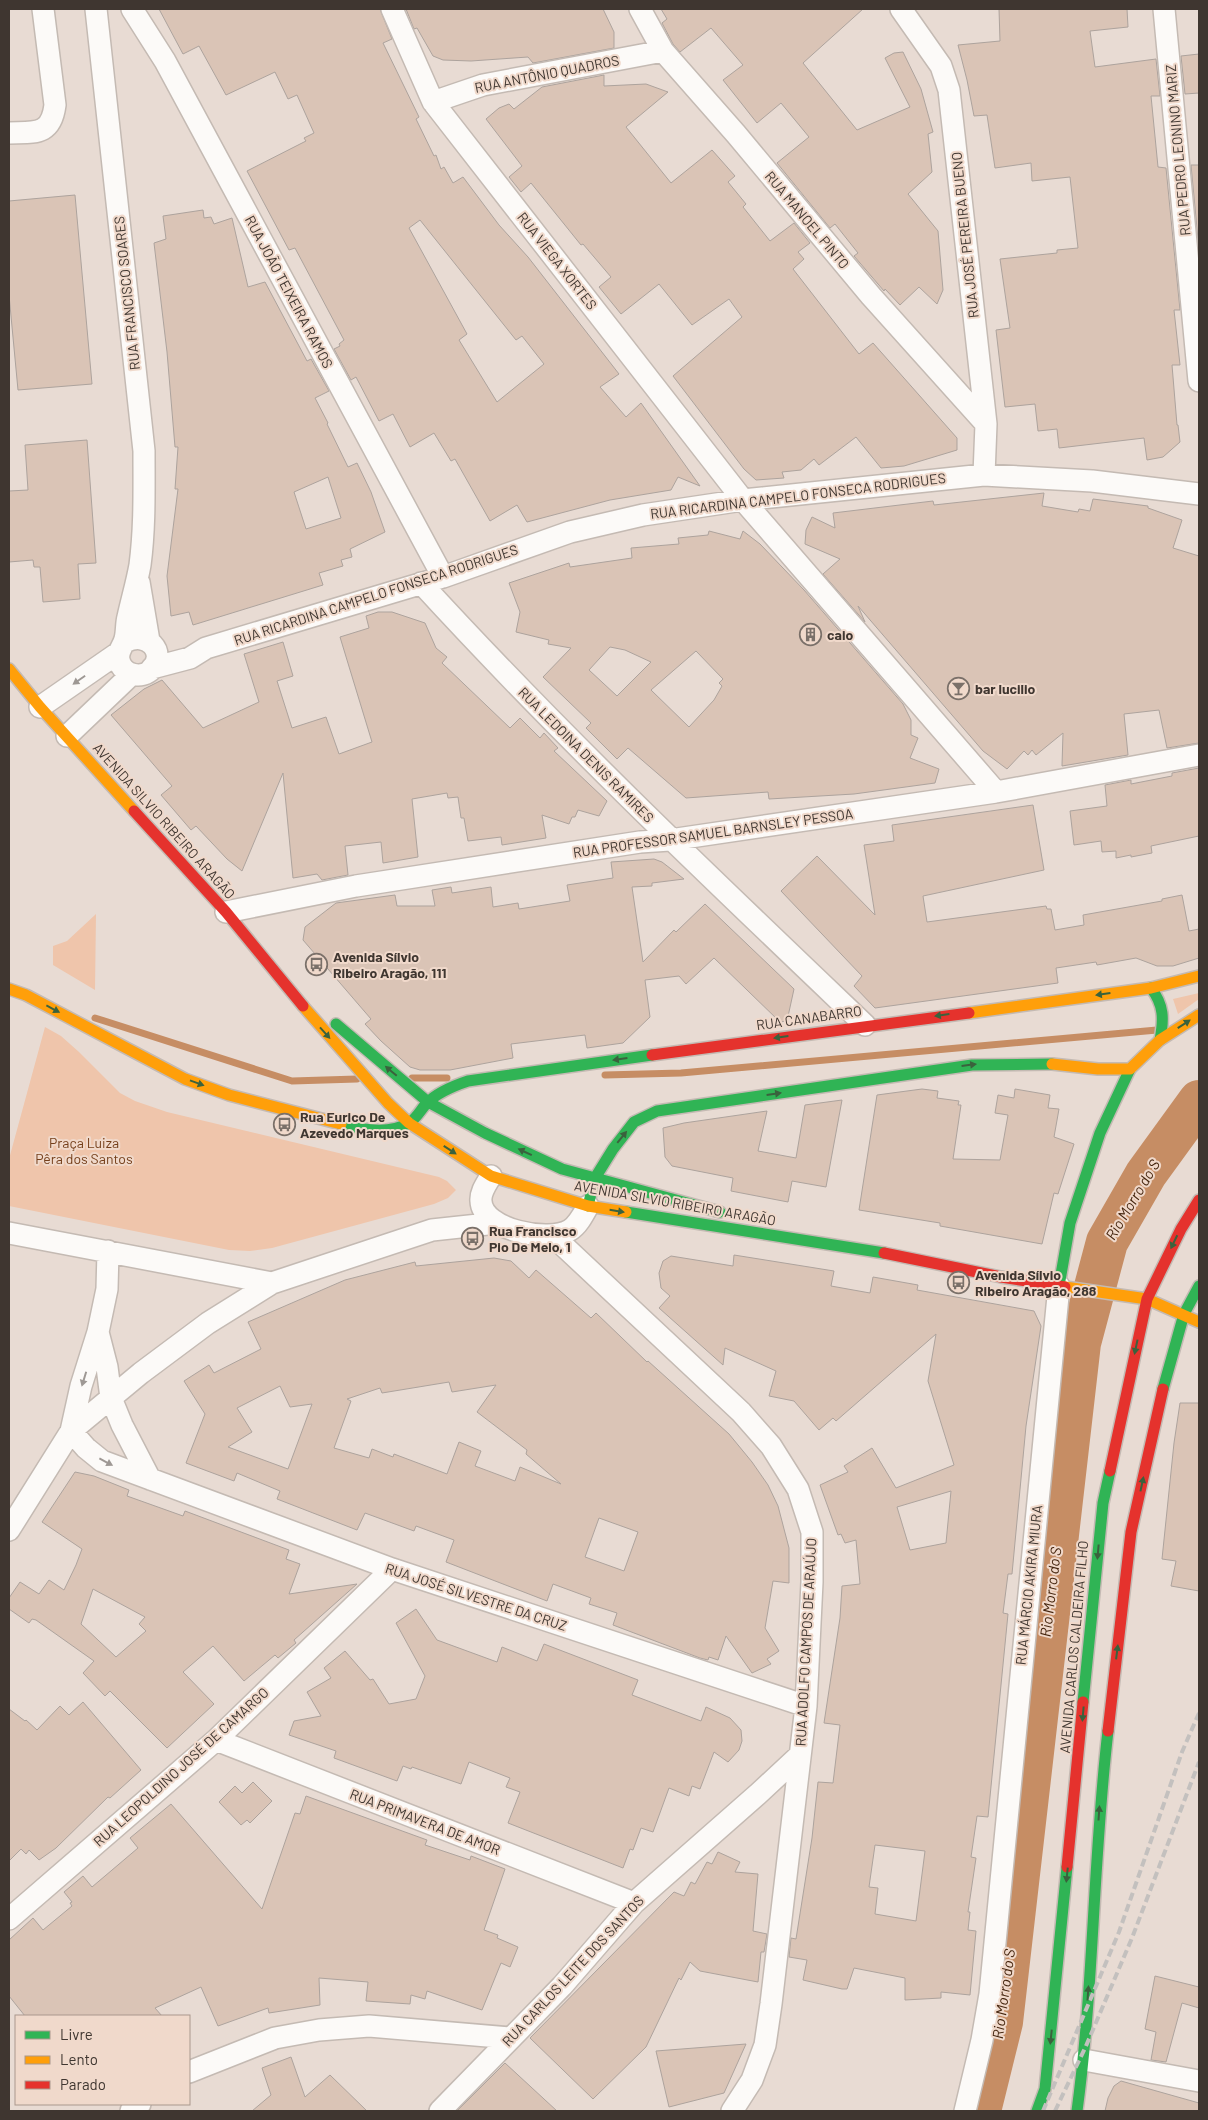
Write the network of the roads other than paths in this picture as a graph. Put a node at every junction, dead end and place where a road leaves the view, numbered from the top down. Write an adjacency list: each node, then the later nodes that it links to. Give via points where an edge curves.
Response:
1 (43, 9): 10 (street, via 54,116 40,132)
2 (96, 9): 17 (street, RUA FRANCISCO SOARES, via 144,451 144,522)
3 (132, 9): 16 (street, RUA JOÃO TEIXEIRA RAMOS, via 164,61)
4 (392, 9): 9 (street, RUA VIEGA XORTES)
5 (640, 9): 8 (street, RUA MANOEL PINTO)
6 (901, 9): 12 (street, RUA JOSÉ PEREIRA BUENO, via 941,66 949,90)
7 (1164, 9): 11 (street, RUA PEDRO LEONINO MARIZ)
8 (663, 51): 9 (street, RUA ANTÔNIO QUADROS, via 483,85); 12 (street, RUA MANOEL PINTO, via 871,296)
9 (433, 102): 15 (street, RUA VIEGA XORTES)
10 (9, 133)
11 (1199, 381)
12 (986, 424): 13 (street, RUA JOSÉ PEREIRA BUENO)
13 (984, 475): 14 (street, RUA RICARDINA CAMPELO FONSECA RODRIGUES, via 1092,481); 15 (street, RUA RICARDINA CAMPELO FONSECA RODRIGUES)
14 (1199, 494)
15 (743, 500): 16 (street, RUA RICARDINA CAMPELO FONSECA RODRIGUES, via 643,514 570,532); 26 (street, RUA VIEGA XORTES)
16 (442, 576): 18 (street, RUA RICARDINA CAMPELO FONSECA RODRIGUES)
17 (137, 577): 19 (street, RUA FRANCISCO SOARES); 20 (street, RUA FRANCISCO SOARES)
18 (421, 583): 20 (street, RUA RICARDINA CAMPELO FONSECA RODRIGUES, via 206,648 190,658); 27 (street, RUA LEDOINA DENIS RAMIRES)
19 (122, 648): 20 (street, via 132,638 141,637); 22 (street, via 119,662); 23 (street, one-way to 23)
20 (152, 652): 22 (street, via 142,674)
21 (9, 669): 23 (street, AVENIDA SILVIO RIBEIRO ARAGÃO)
22 (132, 674): 24 (street)
23 (40, 707): 24 (street, AVENIDA SILVIO RIBEIRO ARAGÃO)
24 (68, 736): 28 (street, AVENIDA SILVIO RIBEIRO ARAGÃO)
25 (1199, 756): 26 (street, RUA PROFESSOR SAMUEL BARNSLEY PESSOA)
26 (996, 792): 27 (street, RUA PROFESSOR SAMUEL BARNSLEY PESSOA)
27 (670, 840): 28 (street, RUA PROFESSOR SAMUEL BARNSLEY PESSOA, via 356,886); 34 (street, RUA LEDOINA DENIS RAMIRES)
28 (226, 912): 32 (street, AVENIDA SILVIO RIBEIRO ARAGÃO)
29 (1199, 976): 30 (street, RUA CANABARRO)
30 (1151, 988): 34 (street, RUA CANABARRO, one-way to 34); 35 (street, via 1158,996 1164,1016)
31 (9, 989): 38 (street, one-way to 38, via 185,1079 229,1095 363,1130 382,1130)
32 (294, 995): 37 (street, AVENIDA SILVIO RIBEIRO ARAGÃO, one-way to 32, via 334,1022); 38 (street, AVENIDA SILVIO RIBEIRO ARAGÃO, one-way to 38)
33 (1199, 1015): 35 (street, one-way to 33)
34 (865, 1025): 37 (street, RUA CANABARRO, one-way to 37, via 484,1078 461,1083)
35 (1160, 1040): 36 (street)
36 (1130, 1069): 42 (street, one-way to 36, via 634,1122 657,1111 990,1063); 55 (street, RUA MÁRCIO AKIRA MIURA, via 1100,1133 1070,1223)
37 (428, 1102): 38 (street); 40 (street, AVENIDA SILVIO RIBEIRO ARAGÃO, one-way to 37)
38 (409, 1123): 41 (street, AVENIDA SILVIO RIBEIRO ARAGÃO, one-way to 41)
39 (528, 1166): 40 (street)
40 (562, 1169): 42 (street, AVENIDA SILVIO RIBEIRO ARAGÃO)
41 (499, 1172): 44 (street, via 483,1190); 45 (street, AVENIDA SILVIO RIBEIRO ARAGÃO)
42 (595, 1178): 45 (street); 46 (street, AVENIDA SILVIO RIBEIRO ARAGÃO)
43 (1199, 1200): 57 (street, AVENIDA CARLOS CALDEIRA FILHO, one-way to 57)
44 (481, 1201): 48 (street, via 485,1212); 49 (street)
45 (588, 1206): 51 (street, via 570,1230); 52 (street, AVENIDA SILVIO RIBEIRO ARAGÃO, one-way to 52)
46 (735, 1216)
47 (754, 1221): 52 (street, AVENIDA SILVIO RIBEIRO ARAGÃO)
48 (498, 1223): 49 (street); 51 (street, via 534,1235)
49 (432, 1230): 54 (street)
50 (9, 1234): 53 (street)
51 (553, 1236): 66 (street, RUA ADOLFO CAMPOS DE ARAÚJO, via 741,1412 772,1446 798,1489 812,1532)
52 (857, 1248): 55 (street, AVENIDA SILVIO RIBEIRO ARAGÃO)
53 (108, 1251): 54 (street); 60 (street, via 107,1289)
54 (272, 1283): 61 (street, via 208,1323)
55 (1059, 1286): 57 (street, AVENIDA SILVIO RIBEIRO ARAGÃO); 77 (street, RUA MÁRCIO AKIRA MIURA, via 990,1994)
56 (1199, 1286): 58 (street)
57 (1146, 1299): 58 (street, AVENIDA SILVIO RIBEIRO ARAGÃO); 78 (street, AVENIDA CARLOS CALDEIRA FILHO, one-way to 78, via 1103,1503 1046,2089)
58 (1184, 1314): 59 (street, AVENIDA SILVIO RIBEIRO ARAGÃO); 72 (street, one-way to 58, via 1101,1792 1131,1532 1157,1412)
59 (1199, 1322)
60 (98, 1332): 61 (street); 62 (street, one-way to 62)
61 (111, 1398): 62 (street); 63 (street)
62 (71, 1431): 63 (street, RUA JOSÉ SILVESTRE DA CRUZ, one-way to 63, via 102,1461); 64 (street)
63 (150, 1479): 65 (street, RUA JOSÉ SILVESTRE DA CRUZ)
64 (9, 1530)
65 (392, 1569): 66 (street, RUA JOSÉ SILVESTRE DA CRUZ); 67 (street, RUA LEOPOLDINO JOSÉ DE CAMARGO)
66 (806, 1706): 68 (street, RUA ADOLFO CAMPOS DE ARAÚJO)
67 (216, 1740): 69 (street, RUA PRIMAVERA DE AMOR); 70 (street, RUA LEOPOLDINO JOSÉ DE CAMARGO)
68 (800, 1755): 69 (street, RUA CARLOS LEITE DOS SANTOS); 76 (street, RUA ADOLFO CAMPOS DE ARAÚJO, via 765,2045 752,2080)
69 (634, 1903): 71 (street, RUA CARLOS LEITE DOS SANTOS, via 562,1986)
70 (9, 1919)
71 (511, 2038): 73 (street, via 368,2026 319,2030 275,2038); 75 (street, RUA CARLOS LEITE DOS SANTOS)
72 (1084, 2060): 74 (street); 79 (street)
73 (190, 2072)
74 (1199, 2081)
75 (440, 2111)
76 (732, 2111)
77 (965, 2111)
78 (1036, 2111)
79 (1077, 2111)

